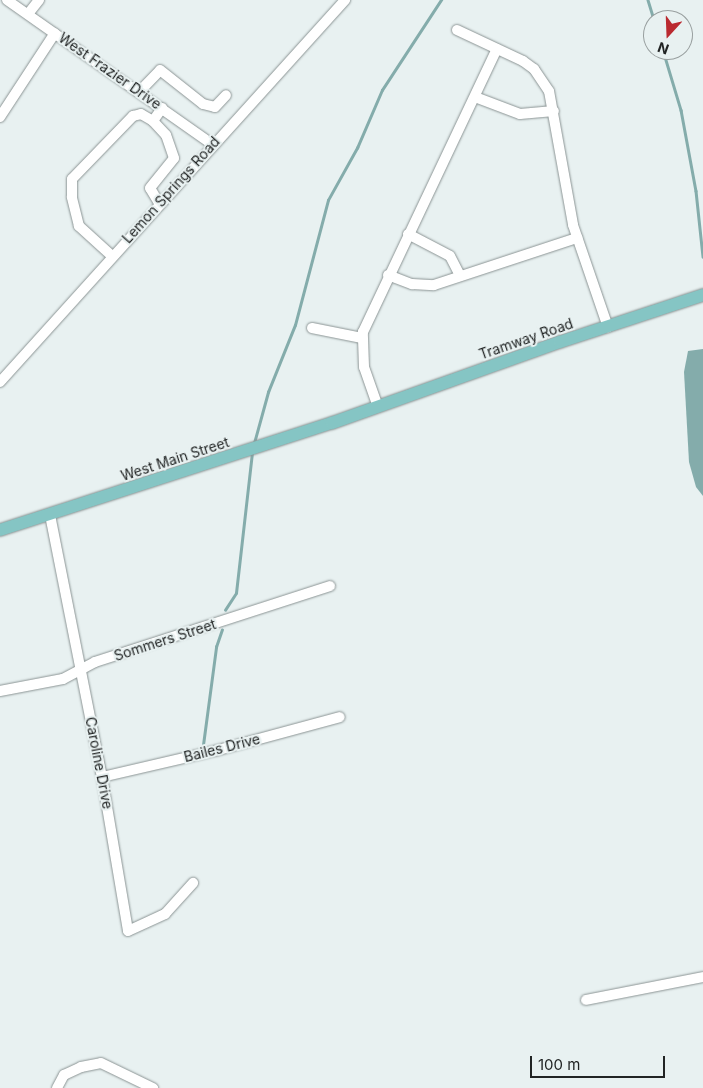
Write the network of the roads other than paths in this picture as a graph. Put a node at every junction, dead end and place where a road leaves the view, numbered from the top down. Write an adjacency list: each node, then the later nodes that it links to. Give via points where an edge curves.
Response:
1 (7, 0): 4 (street, West Frazier Drive)
2 (39, 0): 4 (street)
3 (345, 0): 15 (street, Lemon Springs Road)
4 (28, 14): 6 (street, West Frazier Drive)
5 (457, 30): 7 (street)
6 (55, 33): 8 (street, West Frazier Drive); 13 (street)
7 (497, 49): 10 (street); 12 (street, via 534,69 549,91)
8 (139, 92): 9 (street, via 160,70 203,104 215,107); 11 (street, West Frazier Drive)
9 (226, 96)
10 (475, 96): 12 (street, via 520,114); 17 (street)
11 (162, 108): 14 (street); 15 (street, West Frazier Drive)
12 (554, 111): 18 (street)
13 (0, 117)
14 (152, 121): 16 (street, via 166,135 174,151 170,167 150,188); 19 (street, via 140,114 133,116 72,178 72,197 79,226)
15 (212, 144): 16 (street, Lemon Springs Road)
16 (159, 203): 19 (street, Lemon Springs Road)
17 (408, 234): 20 (street); 21 (street, via 450,256)
18 (577, 238): 21 (street); 23 (street)
19 (112, 256): 26 (street, Lemon Springs Road)
20 (388, 276): 21 (street, via 423,286); 25 (street)
21 (460, 276)
22 (703, 295): 23 (main road, Tramway Road)
23 (608, 326): 27 (main road, Tramway Road)
24 (312, 328): 25 (street)
25 (362, 338): 27 (street, via 364,367)
26 (0, 382)
27 (378, 407): 28 (main road, Tramway Road)
28 (359, 414): 29 (main road, West Main Street)
29 (50, 516): 30 (main road, West Main Street); 32 (street, Caroline Drive)
30 (0, 530)
31 (330, 586): 32 (street, Sommers Street)
32 (81, 670): 33 (street, Sommers Street, via 63,679); 35 (street, Caroline Drive)
33 (0, 691)
34 (340, 717): 35 (street, Bailes Drive)
35 (102, 777): 36 (street, Caroline Drive, via 128,931 165,914)
36 (193, 883)
37 (703, 977): 38 (street)
38 (586, 1000)
39 (57, 1088): 40 (street, via 64,1075 80,1066 101,1063)
40 (152, 1088)

